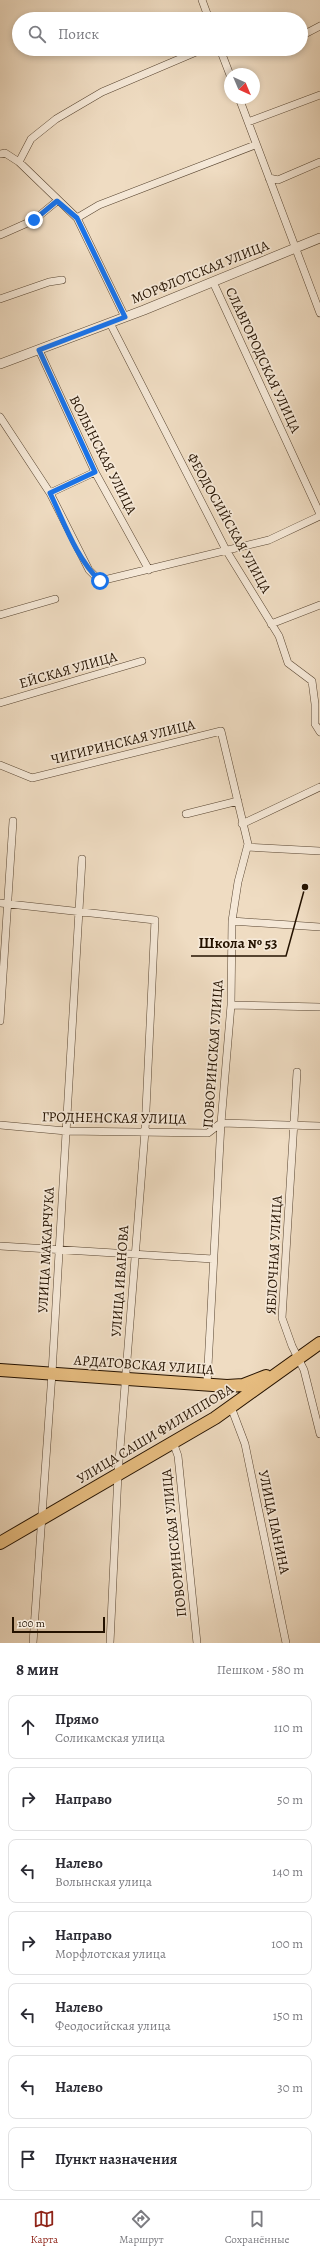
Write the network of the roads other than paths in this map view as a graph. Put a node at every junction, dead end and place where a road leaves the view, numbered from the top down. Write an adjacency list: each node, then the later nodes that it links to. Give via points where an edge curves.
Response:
1 (202, 0): 2 (street)
2 (206, 12)
3 (320, 26): 4 (street)
4 (308, 32)
5 (187, 56): 13 (street, via 102,92 56,119 31,139)
6 (223, 56): 7 (street)
7 (227, 68)
8 (320, 95): 10 (street)
9 (241, 104): 10 (street)
10 (248, 122): 11 (street)
11 (255, 145): 15 (street); 17 (street, via 99,205)
12 (0, 154): 13 (street, via 5,153)
13 (19, 162): 16 (street)
14 (320, 162): 15 (street, via 278,180)
15 (270, 178): 20 (street)
16 (57, 201): 17 (street); 18 (street, via 34,220)
17 (77, 218): 25 (street)
18 (0, 235)
19 (320, 238): 20 (street, МОРФЛОТСКАЯ УЛИЦА)
20 (294, 248): 22 (street, МОРФЛОТСКАЯ УЛИЦА); 24 (street)
21 (62, 280): 23 (street)
22 (213, 282): 25 (street, МОРФЛОТСКАЯ УЛИЦА); 32 (street, СЛАВГОРОДСКАЯ УЛИЦА)
23 (0, 299)
24 (320, 313)
25 (125, 317): 26 (street, МОРФЛОТСКАЯ УЛИЦА)
26 (110, 323): 27 (street, МОРФЛОТСКАЯ УЛИЦА); 33 (street, ФЕОДОСИЙСКАЯ УЛИЦА)
27 (39, 350): 28 (street, МОРФЛОТСКАЯ УЛИЦА); 30 (street, ВОЛЫНСКАЯ УЛИЦА)
28 (0, 364)
29 (0, 417): 31 (street)
30 (95, 472): 31 (street); 34 (street, ВОЛЫНСКАЯ УЛИЦА)
31 (50, 493): 34 (street, via 79,553 89,570 100,581)
32 (320, 515): 33 (street, via 269,540)
33 (226, 550): 34 (street); 38 (street, ФЕОДОСИЙСКАЯ УЛИЦА)
34 (149, 570)
35 (55, 599): 37 (street)
36 (320, 605): 38 (street)
37 (0, 615)
38 (271, 624): 40 (street, ФЕОДОСИЙСКАЯ УЛИЦА, via 279,636 288,663)
39 (142, 661): 42 (street, ЕЙСКАЯ УЛИЦА)
40 (312, 681): 41 (street); 44 (street, via 315,724)
41 (320, 683)
42 (0, 703)
43 (221, 731): 45 (street, ЧИГИРИНСКАЯ УЛИЦА, via 32,778); 47 (street, ПОВОРИНСКАЯ УЛИЦА)
44 (320, 732)
45 (0, 766)
46 (320, 787): 50 (street)
47 (238, 801): 48 (street); 50 (street, ПОВОРИНСКАЯ УЛИЦА)
48 (186, 814)
49 (13, 821): 54 (street)
50 (242, 824): 51 (street, ПОВОРИНСКАЯ УЛИЦА)
51 (247, 848): 52 (street); 56 (street, ПОВОРИНСКАЯ УЛИЦА)
52 (320, 851)
53 (82, 859): 55 (street, УЛИЦА МАКАРЧУКА)
54 (3, 903): 55 (street); 60 (street)
55 (80, 911): 66 (street, УЛИЦА МАКАРЧУКА); 67 (street, УЛИЦА ИВАНОВА, via 156,920)
56 (232, 921): 57 (street); 58 (street, ПОВОРИНСКАЯ УЛИЦА)
57 (320, 927)
58 (231, 1005): 59 (street); 62 (street, ПОВОРИНСКАЯ УЛИЦА)
59 (320, 1007)
60 (0, 1021)
61 (297, 1072): 64 (street, ЯБЛОЧНАЯ УЛИЦА)
62 (221, 1123): 64 (street); 67 (street, ГРОДНЕНСКАЯ УЛИЦА, via 208,1133); 71 (street, ПОВОРИНСКАЯ УЛИЦА)
63 (0, 1125): 66 (street, ГРОДНЕНСКАЯ УЛИЦА)
64 (294, 1125): 65 (street); 73 (street, ЯБЛОЧНАЯ УЛИЦА, via 282,1318)
65 (320, 1126)
66 (66, 1131): 67 (street, ГРОДНЕНСКАЯ УЛИЦА); 69 (street, УЛИЦА МАКАРЧУКА)
67 (145, 1131): 70 (street, УЛИЦА ИВАНОВА)
68 (0, 1246): 69 (street)
69 (59, 1250): 70 (street); 76 (street, УЛИЦА МАКАРЧУКА)
70 (135, 1254): 71 (street); 77 (street, УЛИЦА ИВАНОВА)
71 (213, 1259): 78 (street, ПОВОРИНСКАЯ УЛИЦА)
72 (320, 1343): 73 (highway, УЛИЦА САШИ ФИЛИППОВА)
73 (298, 1358): 74 (highway, УЛИЦА САШИ ФИЛИППОВА); 81 (street, ЯБЛОЧНАЯ УЛИЦА, via 304,1370)
74 (282, 1369): 79 (highway, АРДАТОВСКАЯ УЛИЦА, via 243,1385); 80 (highway, УЛИЦА САШИ ФИЛИППОВА)
75 (0, 1370): 76 (highway, АРДАТОВСКАЯ УЛИЦА)
76 (52, 1374): 77 (highway, АРДАТОВСКАЯ УЛИЦА); 84 (street, УЛИЦА МАКАРЧУКА)
77 (125, 1379): 78 (highway, АРДАТОВСКАЯ УЛИЦА); 83 (street, УЛИЦА ИВАНОВА)
78 (207, 1385): 79 (highway, АРДАТОВСКАЯ УЛИЦА)
79 (228, 1386): 80 (highway, via 235,1396)
80 (232, 1406): 82 (highway, УЛИЦА САШИ ФИЛИППОВА); 89 (street, УЛИЦА ПАНИНА, via 245,1444)
81 (320, 1434)
82 (173, 1442): 83 (highway, УЛИЦА САШИ ФИЛИППОВА); 88 (street, ПОВОРИНСКАЯ УЛИЦА, via 178,1456)
83 (118, 1474): 84 (highway, УЛИЦА САШИ ФИЛИППОВА); 87 (street, УЛИЦА ИВАНОВА)
84 (41, 1519): 85 (highway, УЛИЦА САШИ ФИЛИППОВА); 86 (street, УЛИЦА МАКАРЧУКА)
85 (0, 1543)
86 (33, 1643)
87 (110, 1643)
88 (197, 1643)
89 (286, 1643)

